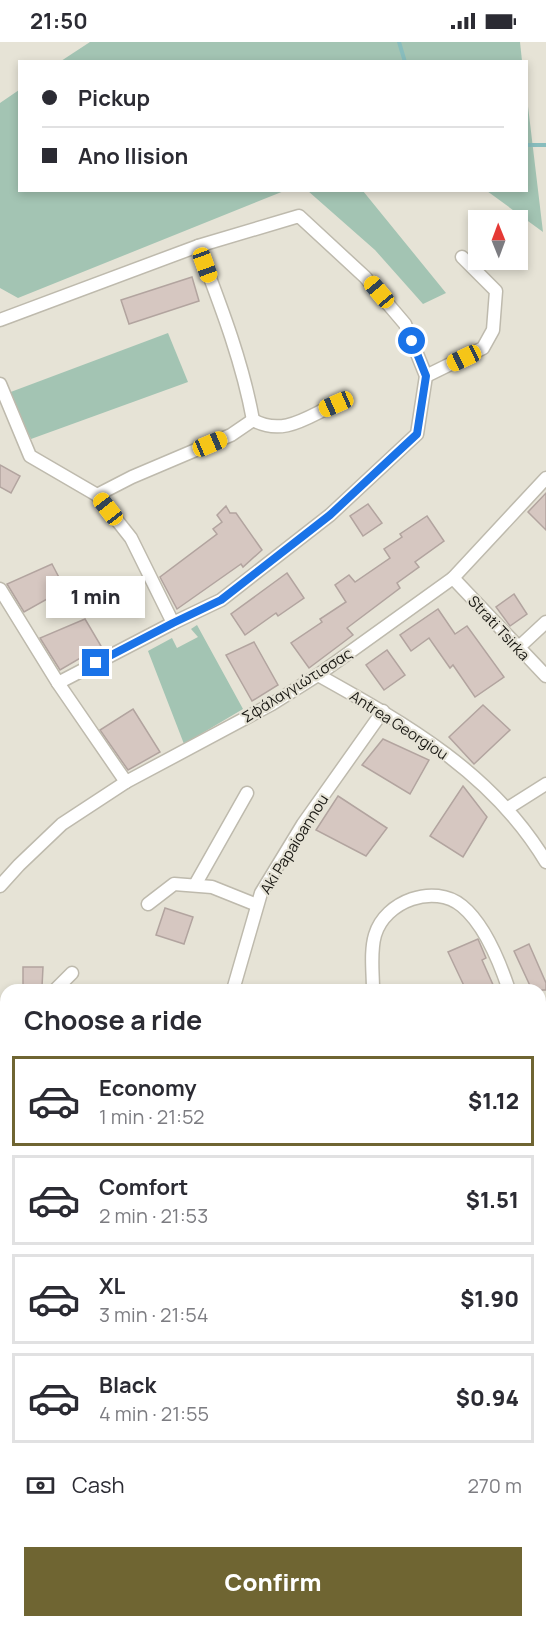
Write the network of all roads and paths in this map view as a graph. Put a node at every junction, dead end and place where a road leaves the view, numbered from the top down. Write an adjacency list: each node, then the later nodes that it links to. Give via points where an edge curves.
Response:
1 (198, 246): 3 (street); 4 (street, via 299,216 366,277 405,324); 7 (street, via 234,341)
2 (462, 257): 4 (street, via 496,291 494,330 483,348)
3 (0, 320)
4 (426, 376): 13 (street, via 417,434 330,515 221,600)
5 (0, 384): 9 (street, via 30,456)
6 (336, 404): 7 (street, via 283,428)
7 (253, 420): 9 (street, via 231,435)
8 (546, 478): 10 (street, Σφάλαγγιώτισσας)
9 (97, 495): 13 (street, via 131,538)
10 (453, 578): 14 (street, Strati Tsirka); 15 (street, Σφάλαγγιώτισσας)
11 (0, 589): 17 (street)
12 (546, 622): 14 (street)
13 (173, 623): 17 (street)
14 (518, 648): 16 (street, Strati Tsirka)
15 (318, 675): 18 (street, Antrea Georgiou); 19 (street, Σφάλαγγιώτισσας)
16 (546, 676)
17 (58, 683): 19 (street)
18 (383, 711): 22 (street, Antrea Georgiou, via 441,749); 27 (street, Aki Papaioannou, via 303,824)
19 (126, 782): 25 (street, Σφάλαγγιώτισσας, via 62,824)
20 (546, 784): 22 (street)
21 (247, 793): 24 (street)
22 (508, 808): 23 (street, Antrea Georgiou)
23 (546, 862)
24 (195, 885): 26 (street, via 174,884); 27 (street, via 212,887)
25 (0, 886)
26 (148, 904)
27 (257, 905): 30 (street, Aki Papaioannou)
28 (72, 973): 29 (street)
29 (61, 984)
30 (235, 984)
31 (373, 984): 32 (street, via 375,934 387,914 410,898 438,896 460,905 480,925)
32 (506, 984)

